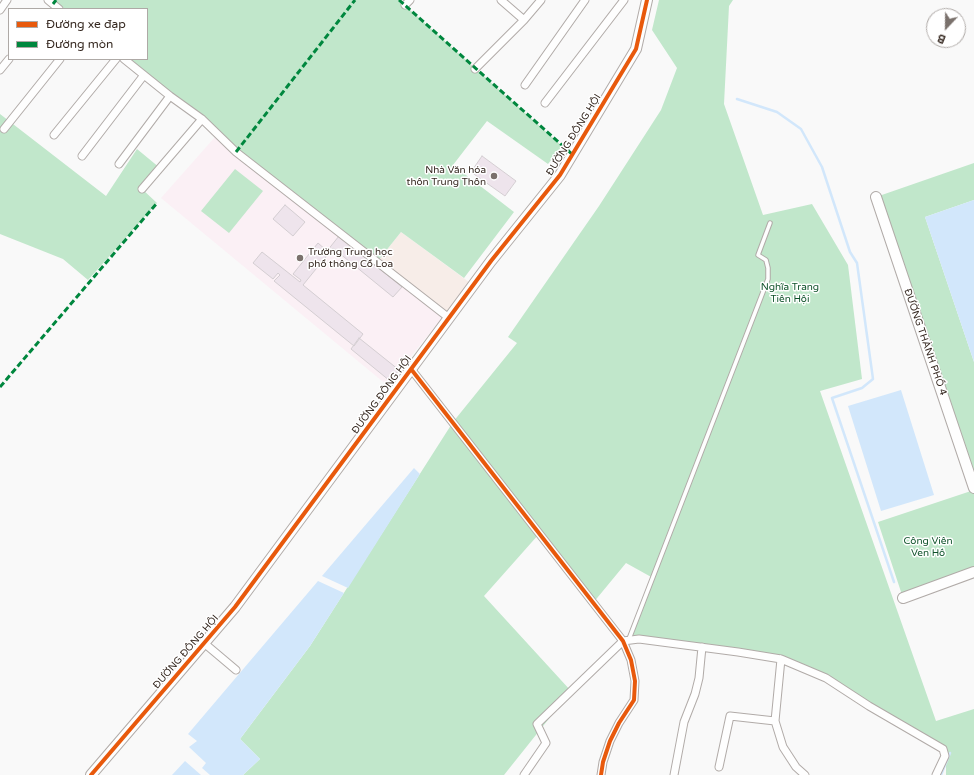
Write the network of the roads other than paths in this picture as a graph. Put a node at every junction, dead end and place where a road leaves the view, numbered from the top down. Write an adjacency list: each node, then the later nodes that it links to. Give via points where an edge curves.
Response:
1 (8, 0): 7 (street)
2 (501, 0): 8 (street)
3 (541, 0): 8 (street)
4 (585, 0): 16 (street)
5 (624, 0): 18 (street)
6 (647, 0): 27 (street, ĐƯỜNG ĐÔNG HỘI, via 636,49 560,175 490,261)
7 (0, 10)
8 (524, 20): 13 (street)
9 (8, 60): 14 (street)
10 (59, 60): 20 (street)
11 (115, 60): 21 (street)
12 (125, 60): 15 (street)
13 (476, 69)
14 (0, 70)
15 (144, 75): 17 (street); 22 (street)
16 (525, 85)
17 (170, 96): 19 (street); 23 (street)
18 (544, 103)
19 (202, 119): 24 (street); 27 (street, via 236,152)
20 (4, 129)
21 (54, 135)
22 (82, 156)
23 (119, 164)
24 (142, 189)
25 (876, 197): 29 (street, ĐƯỜNG THÀNH PHỐ 4)
26 (770, 223): 32 (lane, via 758,255 766,260 768,279)
27 (449, 318): 28 (street, ĐƯỜNG ĐÔNG HỘI, via 419,352)
28 (411, 369): 32 (street); 33 (street, ĐƯỜNG ĐÔNG HỘI, via 235,607)
29 (974, 488)
30 (974, 572): 31 (street)
31 (903, 598)
32 (626, 640): 34 (street, via 639,638); 40 (street, via 537,724 546,743); 41 (street, via 635,681 634,700 610,741)
33 (204, 643): 36 (street); 39 (street, ĐƯỜNG ĐÔNG HỘI)
34 (702, 647): 35 (street); 42 (street, via 699,678 684,722)
35 (781, 659): 37 (street); 44 (street, via 826,678 943,749 945,756)
36 (236, 670)
37 (775, 721): 38 (street, via 730,716); 43 (street, via 783,747 796,767)
38 (719, 767)
39 (91, 775)
40 (524, 775)
41 (601, 775)
42 (674, 775)
43 (805, 775)
44 (936, 775)

